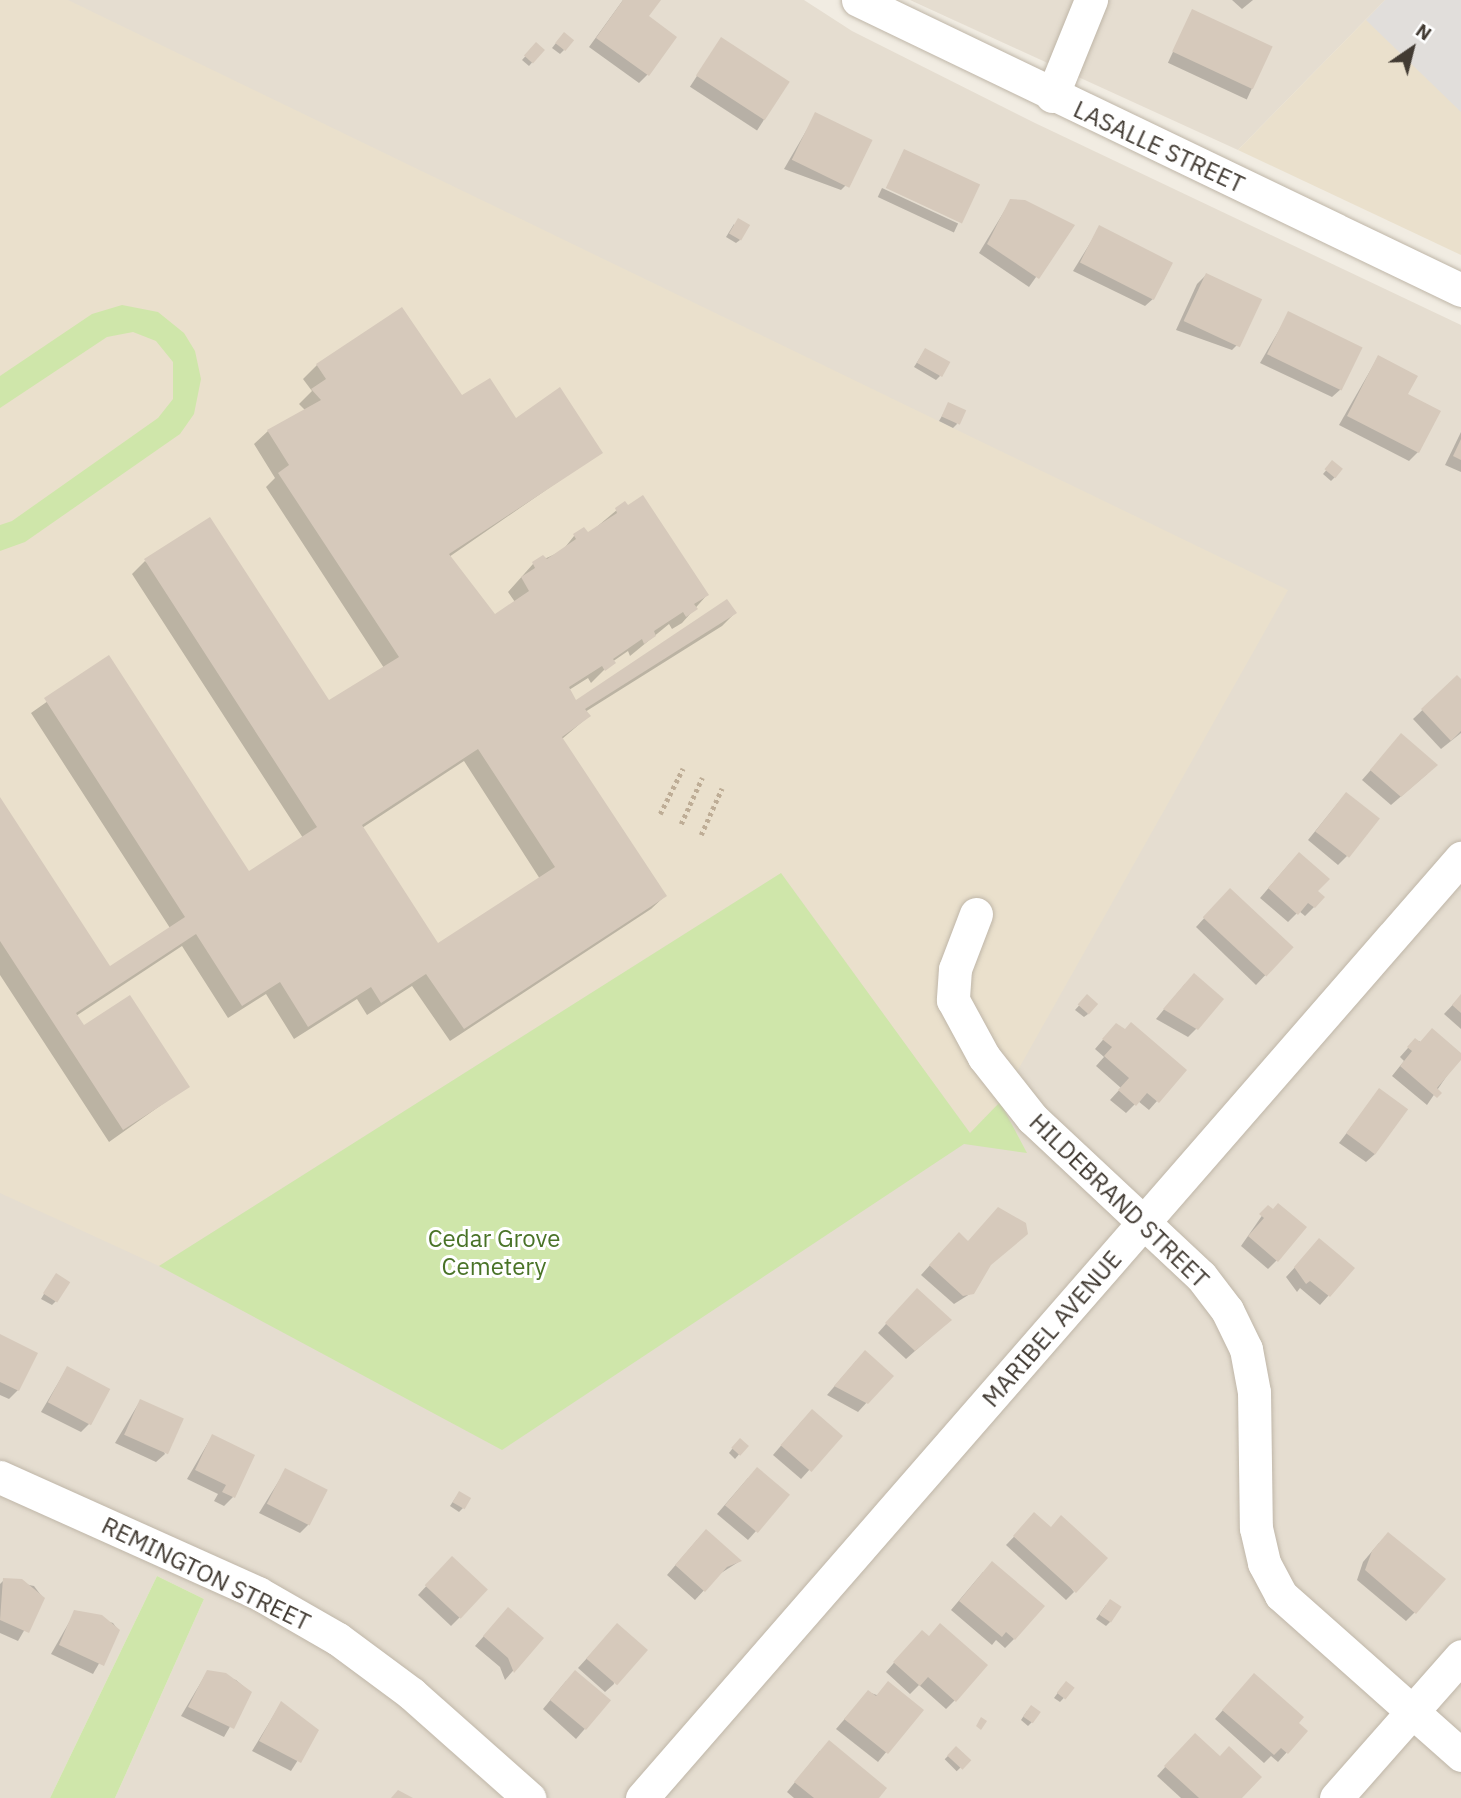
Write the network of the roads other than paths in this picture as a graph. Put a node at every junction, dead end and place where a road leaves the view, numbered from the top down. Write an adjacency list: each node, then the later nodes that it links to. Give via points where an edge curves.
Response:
1 (858, 0): 3 (street, LASALLE STREET)
2 (1091, 0): 3 (street)
3 (1052, 96): 4 (street, LASALLE STREET)
4 (1461, 290)
5 (1461, 858): 7 (street, MARIBEL AVENUE)
6 (976, 914): 7 (street, HILDEBRAND STREET, via 952,986 962,1020 1032,1118)
7 (1145, 1223): 10 (street, HILDEBRAND STREET, via 1200,1276 1227,1310 1245,1349 1254,1392 1256,1528 1264,1563 1281,1595); 13 (street, MARIBEL AVENUE)
8 (0, 1477): 12 (street, REMINGTON STREET, via 258,1592 338,1639 412,1694)
9 (1461, 1656): 10 (street)
10 (1412, 1712): 11 (street, HILDEBRAND STREET); 14 (street)
11 (1461, 1755)
12 (529, 1798)
13 (642, 1798)
14 (1336, 1798)

